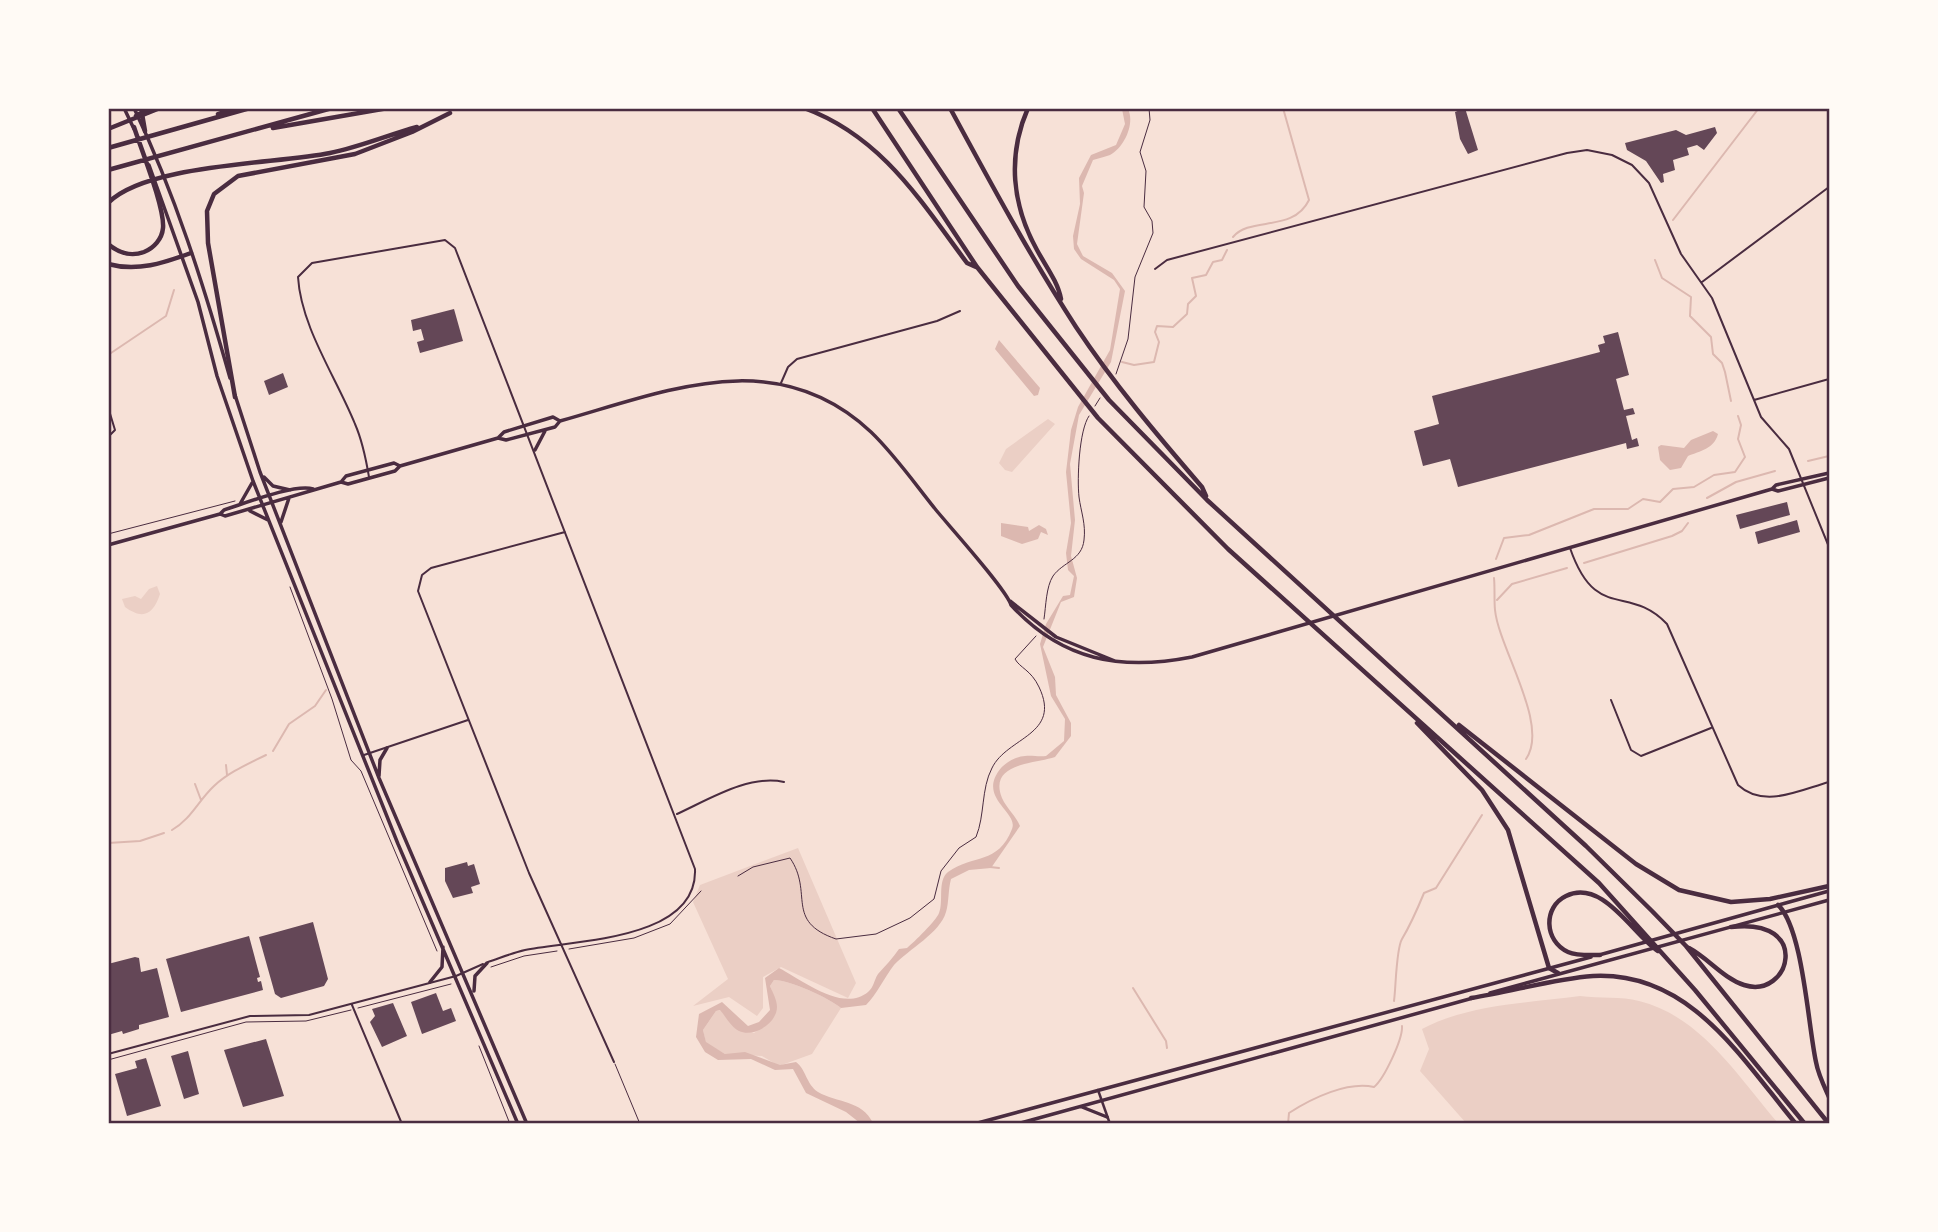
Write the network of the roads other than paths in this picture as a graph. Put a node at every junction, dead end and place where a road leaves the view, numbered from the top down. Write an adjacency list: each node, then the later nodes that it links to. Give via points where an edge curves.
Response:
1 (124, 108): 19 (main road)
2 (134, 108): 21 (main road)
3 (141, 108): 21 (highway)
4 (149, 108): 17 (highway)
5 (160, 108): 17 (highway)
6 (235, 108): 18 (highway)
7 (250, 108): 18 (highway)
8 (332, 108): 22 (highway)
9 (388, 108): 22 (highway)
10 (804, 108): 32 (highway, via 838,122 881,154 967,263)
11 (872, 108): 32 (highway)
12 (898, 108): 64 (highway, via 1018,286 1081,368)
13 (950, 108): 35 (highway)
14 (1028, 108): 35 (highway, via 1016,149 1015,186 1032,241)
15 (450, 113): 16 (highway)
16 (425, 125): 27 (highway, via 328,153 174,176 126,190); 39 (highway, via 355,154 246,174 214,194 207,211 208,243)
17 (117, 126): 20 (highway)
18 (184, 126): 23 (highway)
19 (134, 127): 26 (highway)
20 (108, 129)
21 (145, 131): 29 (main road)
22 (248, 133): 24 (highway)
23 (108, 148)
24 (108, 170)
25 (1829, 187): 34 (street)
26 (156, 189): 28 (highway, via 163,223 157,243 131,254); 30 (main road)
27 (108, 203)
28 (108, 244)
29 (191, 253): 30 (highway); 39 (main road)
30 (182, 256): 31 (highway, via 139,267); 55 (main road)
31 (108, 264)
32 (977, 267): 78 (highway, via 1098,418 1228,549)
33 (1155, 269): 34 (street, via 1167,260 1587,150 1621,159 1641,173 1659,200 1681,254)
34 (1701, 282): 40 (street)
35 (1062, 303): 64 (highway, via 1118,385 1202,487)
36 (960, 312): 38 (street, via 797,359)
37 (1829, 379): 40 (street)
38 (781, 384): 42 (main road, via 719,379); 74 (main road, via 821,398 871,432 1010,601 1037,627 1055,639 1115,661 1173,661)
39 (235, 397): 51 (main road)
40 (1754, 400): 54 (street, via 1765,423 1788,449)
41 (108, 407): 46 (street, via 116,429)
42 (560, 421): 43 (main road, via 553,418); 44 (main road)
43 (526, 425): 45 (street); 47 (main road); 50 (street, via 451,243 438,239 312,263 298,276 299,289 315,336 356,424)
44 (546, 429): 45 (main road); 48 (main road)
45 (529, 434): 47 (main road); 48 (street)
46 (108, 437)
47 (498, 438): 49 (main road)
48 (535, 450): 72 (street)
49 (400, 466): 50 (main road, via 394,463); 53 (main road)
50 (368, 470): 53 (street); 56 (main road)
51 (260, 472): 60 (main road, via 273,486); 61 (main road)
52 (1829, 476): 54 (main road); 57 (main road)
53 (370, 478): 56 (main road, via 348,484)
54 (1800, 479): 57 (street); 59 (main road)
55 (253, 481): 63 (main road); 66 (main road)
56 (341, 481): 58 (main road)
57 (1802, 485): 59 (main road); 75 (street)
58 (313, 489): 60 (main road); 62 (main road)
59 (1772, 489): 74 (main road)
60 (292, 490): 61 (main road)
61 (270, 496): 63 (main road); 65 (main road)
62 (289, 498): 65 (main road); 71 (main road)
63 (260, 499): 66 (main road); 67 (main road)
64 (1207, 500): 77 (highway)
65 (272, 502): 67 (main road); 71 (main road)
66 (239, 505): 69 (main road)
67 (262, 505): 68 (main road); 70 (main road)
68 (248, 510): 69 (main road); 70 (main road)
69 (220, 514): 73 (main road)
70 (268, 520): 83 (main road)
71 (281, 523): 82 (main road)
72 (566, 532): 79 (street, via 431,568 419,581 418,591); 87 (street)
73 (108, 545)
74 (1570, 547): 80 (street, via 1583,579 1593,590 1652,612 1667,624)
75 (1829, 547)
76 (1611, 700): 80 (street, via 1631,750 1641,756)
77 (1438, 709): 88 (highway, via 1636,864 1679,890 1731,902); 96 (highway, via 1586,845)
78 (1412, 716): 98 (highway, via 1560,846); 100 (highway, via 1498,811 1516,849)
79 (469, 720): 81 (street); 94 (street)
80 (1712, 728): 86 (street, via 1734,780 1747,793 1775,797)
81 (387, 748): 82 (street); 84 (main road, via 380,760)
82 (370, 753): 83 (street); 84 (main road)
83 (362, 756): 95 (main road)
84 (379, 778): 101 (main road)
85 (784, 782): 87 (street, via 772,779 735,788)
86 (1829, 782)
87 (676, 815): 94 (street, via 695,869 694,885 682,906 627,934)
88 (1829, 886)
89 (1829, 891): 91 (main road)
90 (1829, 900): 92 (main road)
91 (1778, 905): 92 (highway); 97 (main road)
92 (1786, 912): 93 (main road); 111 (highway, via 1800,963 1816,1066)
93 (1731, 927): 96 (highway, via 1757,925 1778,935 1786,957 1774,981 1758,987 1741,984); 102 (main road)
94 (562, 944): 99 (street); 109 (street)
95 (443, 945): 103 (main road); 104 (main road, via 442,967)
96 (1686, 946): 124 (highway)
97 (1600, 955): 98 (highway, via 1574,954 1555,942 1549,923 1560,900 1577,893 1596,897); 100 (main road)
98 (1665, 955): 123 (highway)
99 (487, 963): 101 (street); 105 (main road, via 475,976)
100 (1549, 968): 102 (highway); 110 (main road)
101 (464, 973): 103 (street); 105 (main road)
102 (1558, 973): 106 (main road)
103 (456, 975): 104 (street); 116 (main road)
104 (430, 982): 107 (street)
105 (474, 997): 117 (main road)
106 (1471, 998): 112 (main road); 122 (highway, via 1590,976 1650,984 1701,1012)
107 (352, 1004): 108 (street, via 309,1015 250,1016); 115 (street)
108 (108, 1054)
109 (614, 1062): 118 (lane)
110 (1098, 1090): 112 (street); 119 (main road)
111 (1829, 1097)
112 (1101, 1101): 113 (main road); 114 (street)
113 (1080, 1106): 114 (main road); 120 (main road)
114 (1107, 1116): 121 (street)
115 (402, 1124)
116 (518, 1124)
117 (527, 1124)
118 (640, 1124)
119 (974, 1124)
120 (1017, 1124)
121 (1110, 1124)
122 (1796, 1124)
123 (1805, 1124)
124 (1829, 1124)

